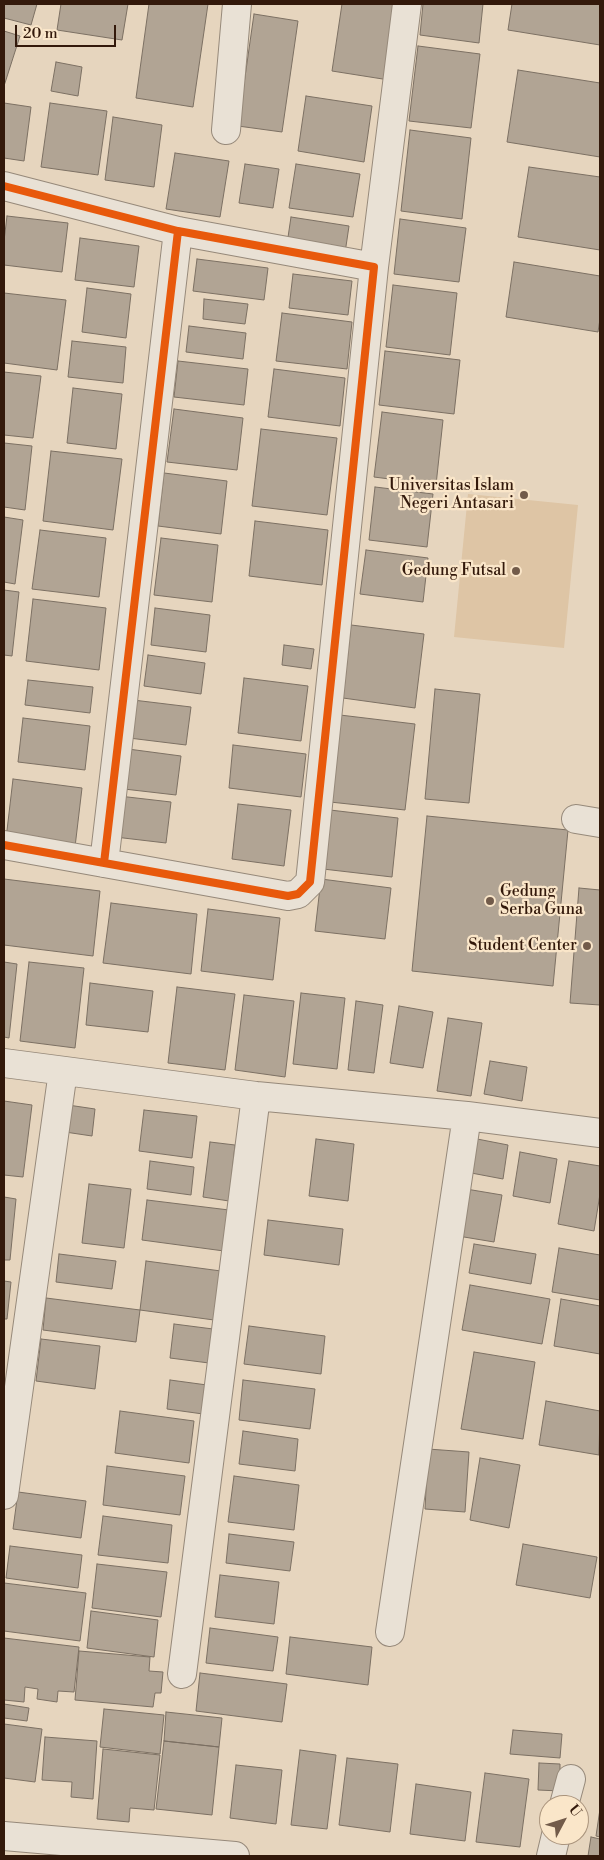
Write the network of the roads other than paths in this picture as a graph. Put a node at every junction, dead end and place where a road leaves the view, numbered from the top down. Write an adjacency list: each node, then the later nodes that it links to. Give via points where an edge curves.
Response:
1 (237, 4): 3 (street)
2 (407, 4): 6 (street)
3 (226, 130)
4 (4, 186): 5 (street)
5 (178, 231): 6 (street); 8 (street)
6 (374, 266): 8 (street, via 310,882 298,894 288,896)
7 (4, 845): 8 (street)
8 (104, 863)
9 (4, 1063): 10 (street)
10 (63, 1071): 11 (street); 14 (street)
11 (256, 1096): 12 (street); 16 (street)
12 (467, 1116): 13 (street); 15 (street)
13 (600, 1134)
14 (4, 1495)
15 (390, 1632)
16 (182, 1674)
17 (571, 1779): 18 (street)
18 (567, 1795)
19 (4, 1836): 20 (street)
20 (236, 1856)

